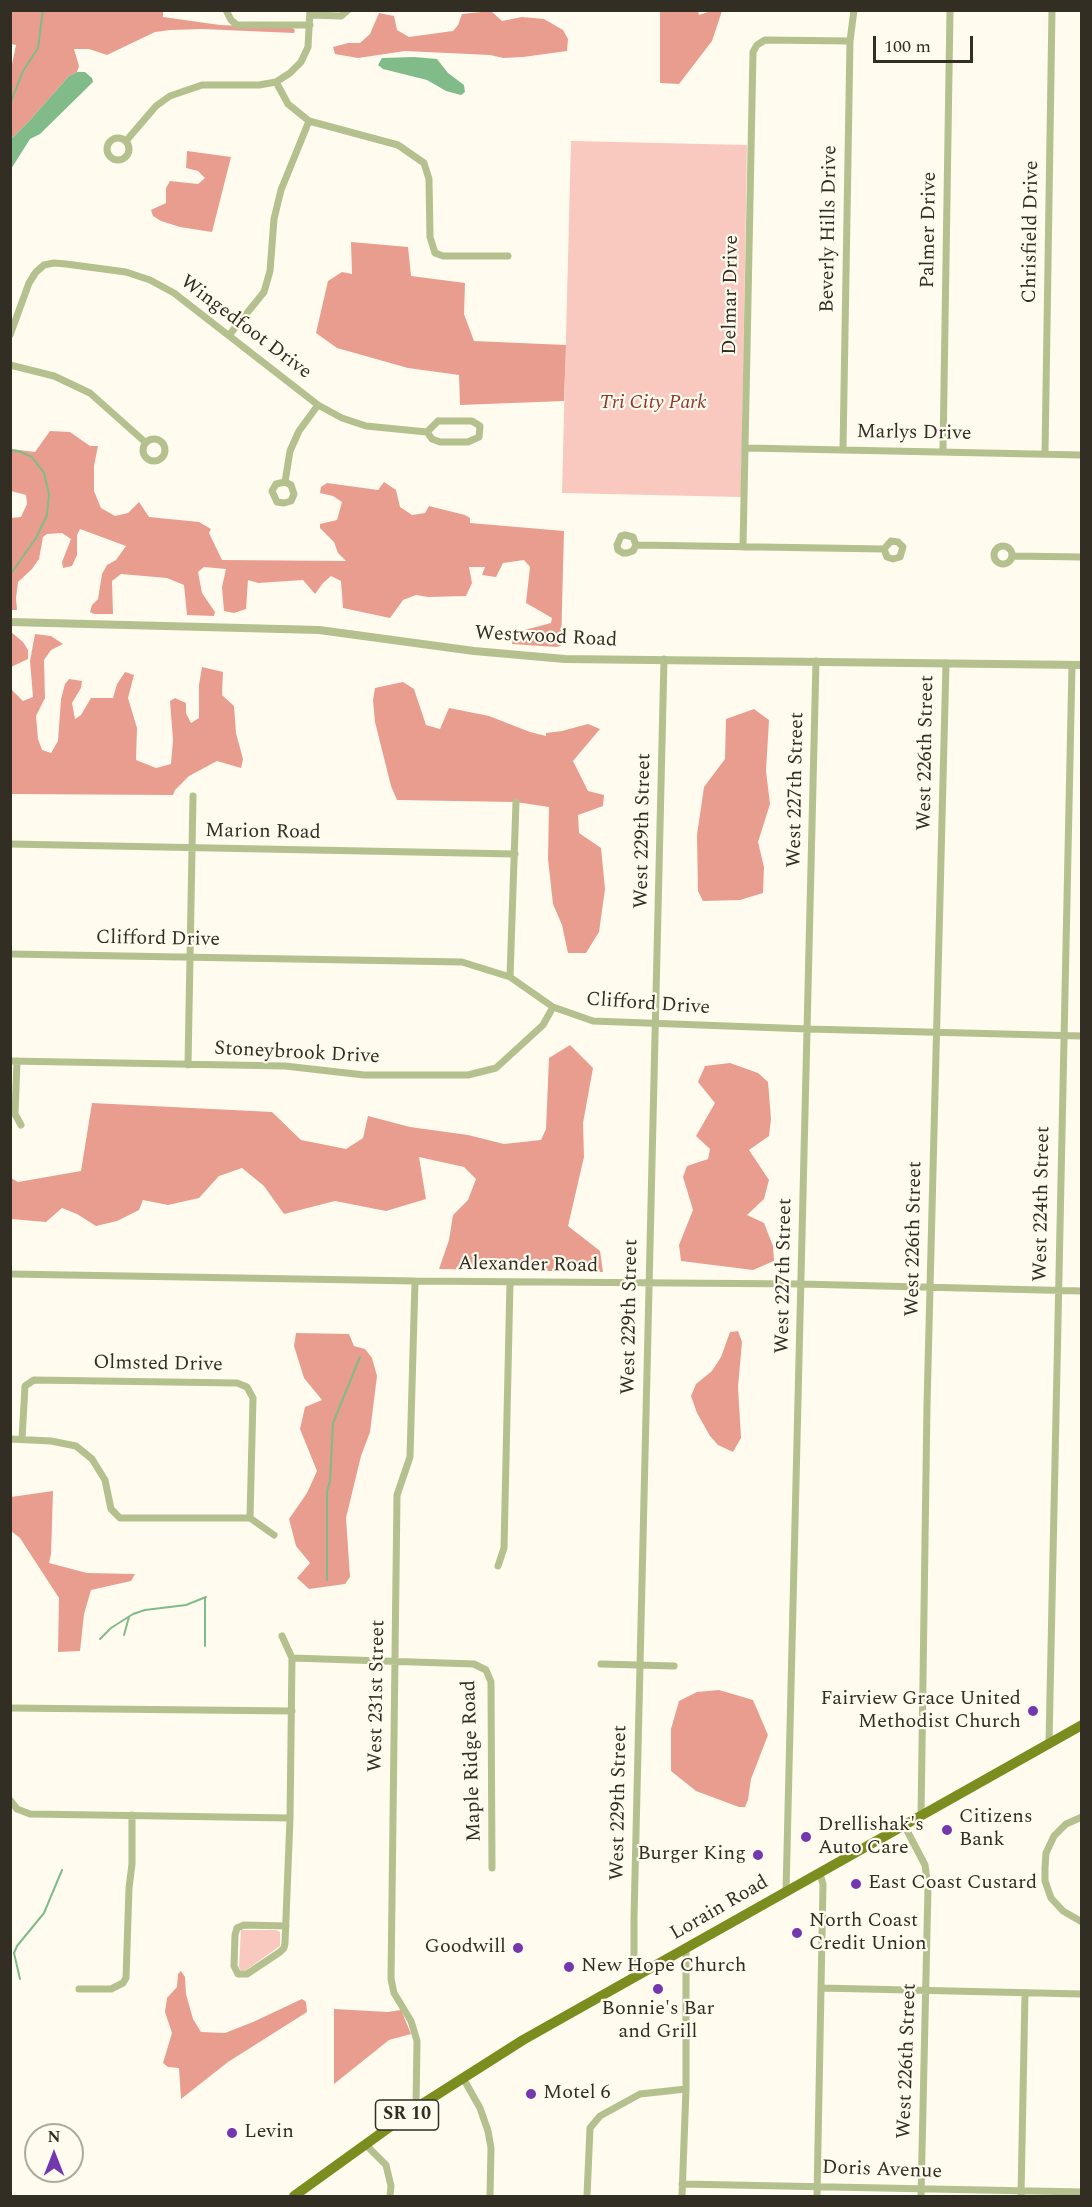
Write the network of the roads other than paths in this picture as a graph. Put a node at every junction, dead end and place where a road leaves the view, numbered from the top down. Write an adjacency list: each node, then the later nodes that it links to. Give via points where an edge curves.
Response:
1 (226, 10): 7 (street, via 237,25)
2 (348, 10): 6 (street, via 341,16)
3 (854, 10): 8 (street, Beverly Hills Drive)
4 (950, 10): 21 (street, Palmer Drive)
5 (1052, 10): 22 (street, Chrisfield Drive)
6 (310, 13): 7 (street)
7 (310, 25): 9 (street, via 308,47 301,63)
8 (850, 41): 19 (street, Delmar Drive, via 765,40 757,45 752,58); 20 (street, Beverly Hills Drive)
9 (276, 82): 10 (street, via 288,104); 11 (street, via 211,85 170,96 156,106)
10 (309, 121): 12 (street, via 398,145 424,163 429,179 430,237 435,253); 13 (street, via 281,190 264,292)
11 (126, 141)
12 (508, 256)
13 (230, 334): 14 (street, Wingedfoot Drive, via 150,280 126,272 54,263 36,272); 16 (street, Wingedfoot Drive)
14 (10, 335)
15 (10, 365): 18 (street, via 54,376 90,393)
16 (318, 405): 17 (street, Wingedfoot Drive, via 366,426); 24 (street, via 290,451)
17 (428, 432): 17 (street, Wingedfoot Drive, via 440,442 475,441 481,432 472,421 438,421)
18 (145, 442)
19 (747, 448): 20 (street, Marlys Drive); 26 (street, Delmar Drive)
20 (843, 449): 21 (street, Marlys Drive)
21 (943, 450): 22 (street, Marlys Drive)
22 (1045, 454): 23 (street, Marlys Drive)
23 (1082, 455)
24 (285, 482)
25 (636, 545): 26 (street)
26 (744, 547): 27 (street)
27 (884, 549)
28 (1013, 556): 29 (street)
29 (1082, 557)
30 (10, 622): 31 (street, Westwood Road, via 320,630 565,659)
31 (664, 659): 32 (street, Westwood Road); 44 (street, West 229th Street)
32 (816, 661): 33 (street, Westwood Road); 45 (street, West 227th Street)
33 (946, 663): 34 (street, Westwood Road); 46 (street, West 226th Street)
34 (1077, 665): 47 (street, West 224th Street)
35 (193, 796): 38 (street)
36 (516, 802): 39 (street)
37 (10, 843): 38 (street, Marion Road)
38 (193, 848): 39 (street, Marion Road); 41 (street)
39 (515, 854): 42 (street)
40 (10, 954): 41 (street, Clifford Drive)
41 (189, 957): 42 (street, Clifford Drive, via 462,962); 50 (street)
42 (510, 977): 43 (street, Clifford Drive)
43 (553, 1007): 44 (street, Clifford Drive, via 593,1021); 50 (street, Stoneybrook Drive, via 543,1025 496,1068 478,1074 364,1075 285,1066)
44 (655, 1024): 45 (street, Clifford Drive); 55 (street, West 229th Street)
45 (808, 1029): 46 (street, Clifford Drive); 56 (street, West 227th Street)
46 (937, 1033): 47 (street, Clifford Drive); 57 (street, West 226th Street)
47 (1063, 1035): 48 (street, Clifford Drive); 58 (street, West 224th Street)
48 (1082, 1036)
49 (14, 1061): 50 (street, Stoneybrook Drive); 51 (street, via 15,1114)
50 (188, 1065)
51 (21, 1125)
52 (10, 1274): 53 (street, Alexander Road)
53 (415, 1281): 54 (street, Alexander Road); 67 (street, West 231st Street, via 410,1457 397,1496)
54 (510, 1282): 55 (street, Alexander Road); 64 (street, via 504,1548)
55 (649, 1282): 56 (street, Alexander Road); 69 (street, West 229th Street)
56 (801, 1284): 57 (street, Alexander Road); 83 (street, West 227th Street)
57 (931, 1288): 58 (street, Alexander Road); 77 (street, West 226th Street)
58 (1058, 1291): 59 (street, Alexander Road); 74 (street, West 224th Street)
59 (1082, 1291)
60 (10, 1439): 61 (street)
61 (22, 1439): 62 (street, via 76,1446 84,1452 105,1480 111,1509 120,1518); 62 (street, Olmsted Drive, via 25,1386 34,1380 237,1383 247,1387 253,1398)
62 (250, 1518): 63 (street)
63 (274, 1534)
64 (498, 1566)
65 (282, 1636): 66 (street)
66 (291, 1658): 67 (street, Maple Ridge Road); 72 (street)
67 (395, 1660): 81 (street, Maple Ridge Road, via 474,1664 486,1670 491,1682); 95 (street, West 231st Street, via 391,1979 417,2041)
68 (601, 1664): 69 (street)
69 (640, 1665): 70 (street); 87 (street, West 229th Street, via 634,1959)
70 (674, 1666)
71 (10, 1708): 72 (street)
72 (292, 1711): 79 (street)
73 (1082, 1725): 74 (main road, Lorain Road / SR 10)
74 (1049, 1743): 77 (main road, Lorain Road / SR 10)
75 (10, 1800): 76 (street, via 17,1809 30,1814)
76 (132, 1815): 79 (street); 89 (street, via 126,1978 111,1989)
77 (921, 1816): 80 (main road, Lorain Road / SR 10)
78 (1082, 1817): 84 (street, via 1066,1824 1054,1836 1046,1853 1045,1868 1051,1898)
79 (290, 1818): 85 (street)
80 (904, 1825): 82 (main road, Lorain Road / SR 10); 90 (street, West 226th Street, via 926,1870)
81 (492, 1868)
82 (820, 1874): 83 (main road, Lorain Road / SR 10); 88 (street)
83 (786, 1892): 86 (main road, Lorain Road / SR 10)
84 (1082, 1922)
85 (286, 1926): 85 (street, via 284,1948 248,1974 238,1974 234,1966 237,1928)
86 (686, 1950): 87 (main road, Lorain Road / SR 10); 94 (street)
87 (639, 1975): 93 (main road, Lorain Road / SR 10)
88 (821, 1988): 90 (street); 98 (street)
89 (79, 1989)
90 (927, 1990): 91 (street); 100 (street, West 226th Street)
91 (1024, 1993): 92 (street); 101 (street)
92 (1082, 1994)
93 (463, 2078): 95 (main road, Lorain Road / SR 10); 104 (street, via 480,2108 490,2140)
94 (686, 2089): 97 (street); 105 (street, via 640,2094 600,2116 590,2128)
95 (416, 2108): 96 (main road, Lorain Road / SR 10)
96 (366, 2145): 102 (main road, Lorain Road / SR 10); 103 (street, via 386,2165)
97 (682, 2184): 98 (street, Doris Avenue); 106 (street)
98 (817, 2186): 100 (street, Doris Avenue); 107 (street)
99 (1082, 2192): 101 (street, Doris Avenue)
100 (921, 2193): 101 (street, Doris Avenue)
101 (1021, 2194)
102 (294, 2196)
103 (390, 2196)
104 (490, 2196)
105 (587, 2196)
106 (682, 2196)
107 (817, 2196)

